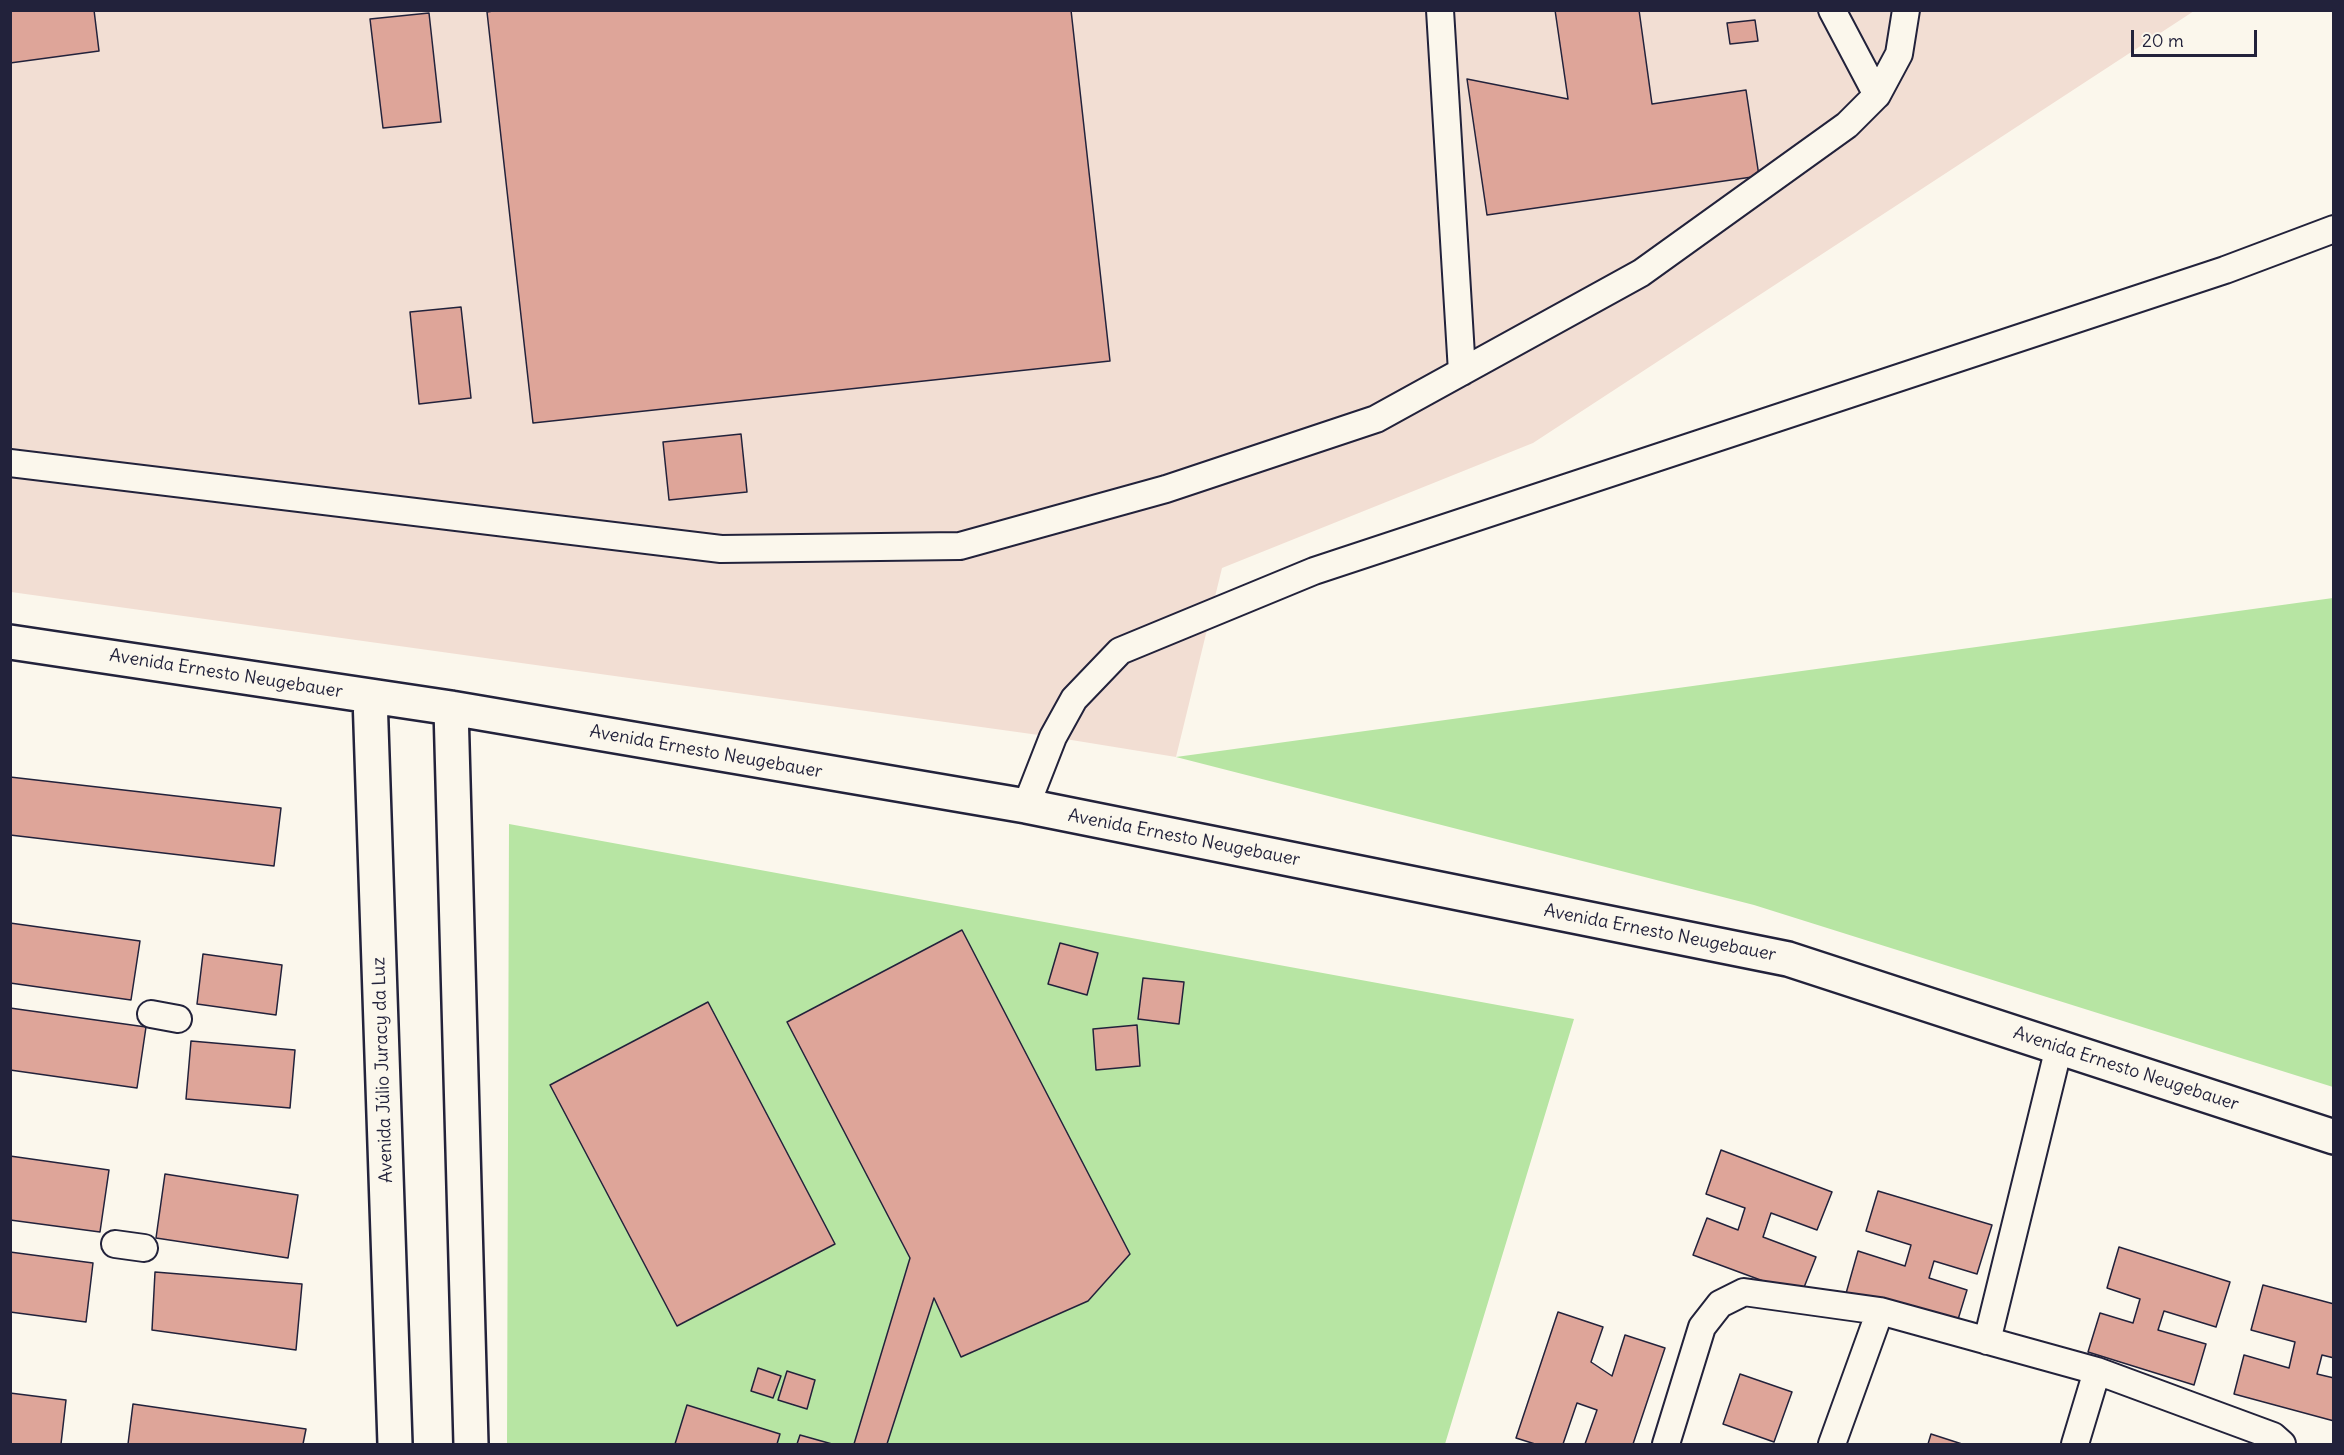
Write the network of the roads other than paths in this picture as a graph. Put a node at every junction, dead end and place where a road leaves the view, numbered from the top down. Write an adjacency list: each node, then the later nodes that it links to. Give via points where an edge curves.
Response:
1 (1440, 10): 6 (lane)
2 (1832, 10): 4 (lane)
3 (1906, 10): 4 (lane, via 1899,54)
4 (1877, 95): 6 (lane, via 1847,125 1641,273)
5 (2334, 229): 11 (lane, via 2225,270 1314,571 1120,651 1074,699 1053,737)
6 (1462, 372): 7 (lane, via 1376,419 1167,489 960,546 721,549)
7 (10, 463)
8 (10, 642): 9 (main road, Avenida Ernesto Neugebauer)
9 (370, 696): 10 (main road, Avenida Ernesto Neugebauer); 21 (main road, Avenida Júlio Juracy da Luz)
10 (451, 708): 11 (main road, Avenida Ernesto Neugebauer); 22 (main road)
11 (1026, 806): 14 (main road, Avenida Ernesto Neugebauer, via 1788,959)
12 (151, 1014): 13 (lane)
13 (178, 1019)
14 (2059, 1047): 15 (main road, Avenida Ernesto Neugebauer); 19 (lane)
15 (2334, 1137)
16 (116, 1244): 17 (lane)
17 (144, 1248)
18 (1880, 1311): 19 (lane); 23 (lane, via 1744,1292 1720,1304 1702,1327); 24 (lane)
19 (1988, 1341): 20 (lane)
20 (2097, 1371): 25 (lane); 26 (lane, via 2273,1436)
21 (395, 1444)
22 (471, 1444)
23 (1666, 1444)
24 (1832, 1444)
25 (2075, 1444)
26 (2282, 1444)

